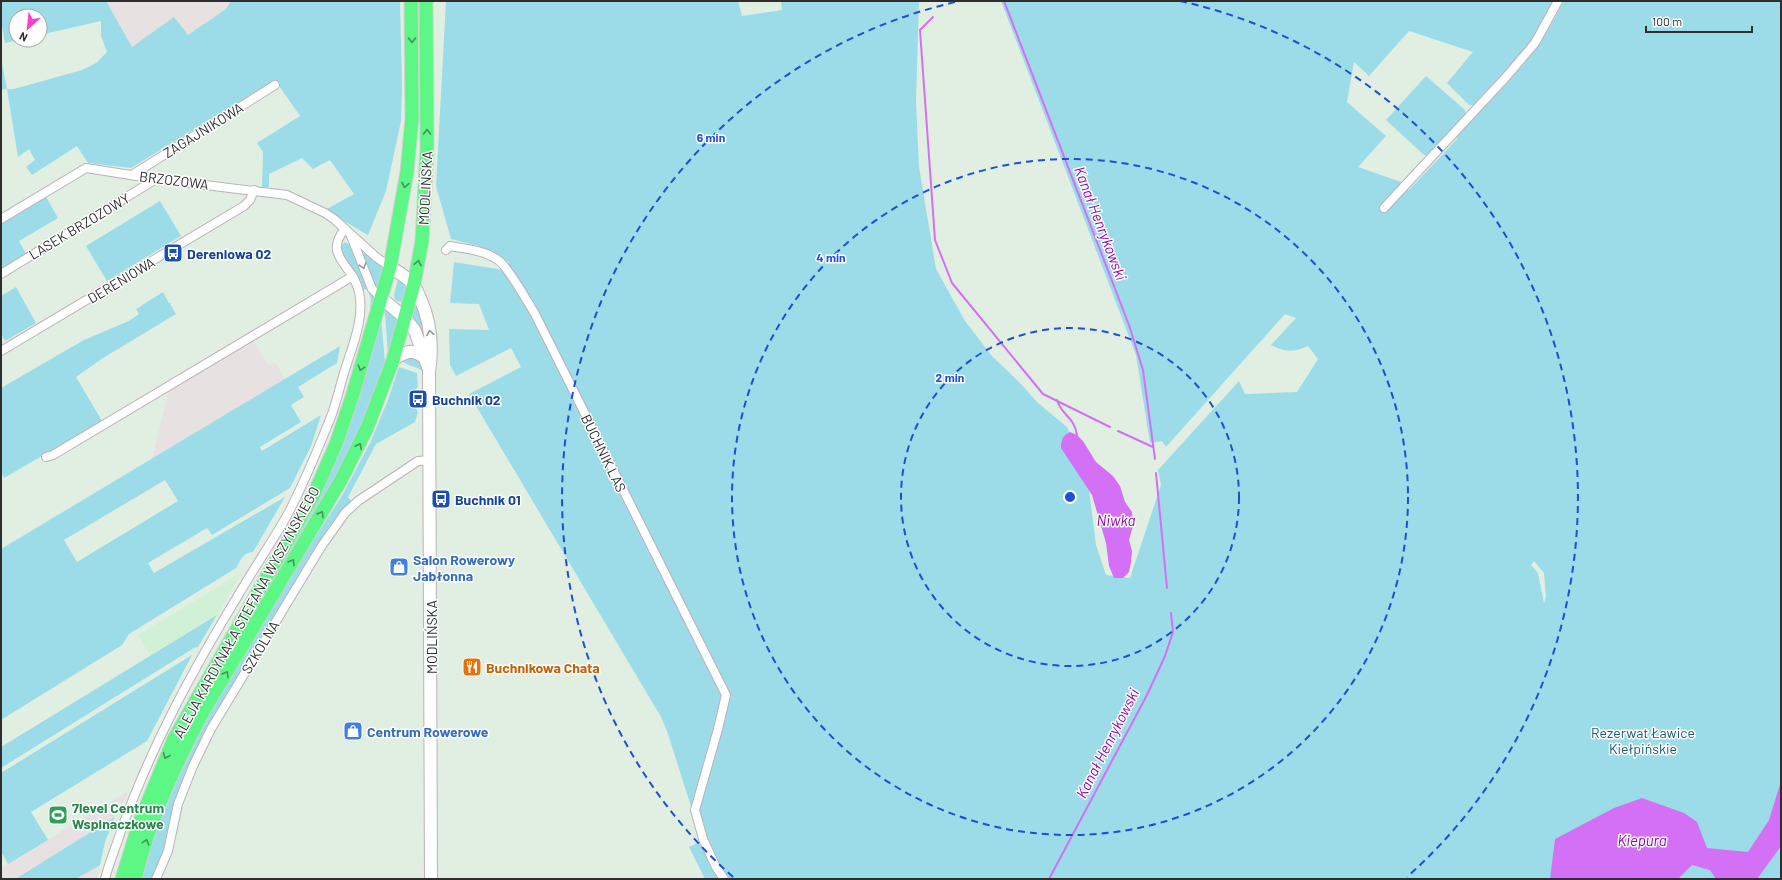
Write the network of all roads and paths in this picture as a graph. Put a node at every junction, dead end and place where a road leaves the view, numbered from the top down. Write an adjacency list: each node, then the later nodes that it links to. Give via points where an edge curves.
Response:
1 (411, 1): 11 (main road, MODLIŃSKA, one-way to 11, via 412,118)
2 (426, 1): 17 (main road, MODLIŃSKA, one-way to 2, via 422,241 427,149)
3 (1558, 1): 8 (street, via 1536,43)
4 (275, 84): 5 (street, ZAGAJNIKOWA)
5 (132, 175): 6 (street, BRZOZOWA); 9 (street, BRZOZOWA, via 86,168)
6 (156, 179): 7 (street, BRZOZOWA); 15 (street, LASEK BRZOZOWY)
7 (254, 190): 10 (street, BRZOZOWA, via 286,195 325,213); 20 (street, DERENIOWA, via 248,203)
8 (1384, 208)
9 (1, 219)
10 (347, 231): 13 (street, BRZOZOWA); 16 (street, via 337,240 336,248); 18 (street, BRZOZOWA, one-way to 18, via 372,288)
11 (396, 243): 13 (street, via 384,254); 14 (main road, MODLIŃSKA)
12 (448, 248): 31 (street, BUCHNIK LAS, via 478,251 499,260 514,280 535,314 726,695 695,810 703,839)
13 (376, 257): 14 (street, BRZOZOWA)
14 (390, 267): 17 (main road); 18 (main road, ALEJA KARDYNAŁA STEFANA WYSZYŃSKIEGO)
15 (1, 274)
16 (353, 276): 24 (street); 27 (street, via 360,293 359,317 334,408 313,462 289,512 171,713 134,796)
17 (414, 284): 19 (main road, ALEJA KARDYNAŁA STEFANA WYSZYŃSKIEGO); 23 (main road, MODLIŃSKA, one-way to 17, via 432,353 427,316)
18 (380, 297): 19 (main road, MODLIŃSKA); 28 (main road, ALEJA KARDYNAŁA STEFANA WYSZYŃSKIEGO, one-way to 28, via 352,397 336,444 314,494 174,739 140,821)
19 (405, 318): 21 (main road, MODLIŃSKA, via 416,331); 22 (main road, ALEJA KARDYNAŁA STEFANA WYSZYŃSKIEGO)
20 (1, 351)
21 (425, 358): 22 (main road, via 411,351); 23 (main road, MODLIŃSKA)
22 (393, 360): 29 (main road, ALEJA KARDYNAŁA STEFANA WYSZYŃSKIEGO, one-way to 22, via 152,824 187,743 344,474 367,428)
23 (429, 372): 25 (main road, MODLIŃSKA)
24 (46, 457)
25 (430, 460): 26 (street, SZKOLNA, via 418,461 358,501 345,513 321,547 210,729 178,804); 30 (main road, MODLIŃSKA)
26 (159, 878)
27 (105, 879)
28 (122, 879)
29 (135, 879)
30 (431, 879)
31 (724, 879)

